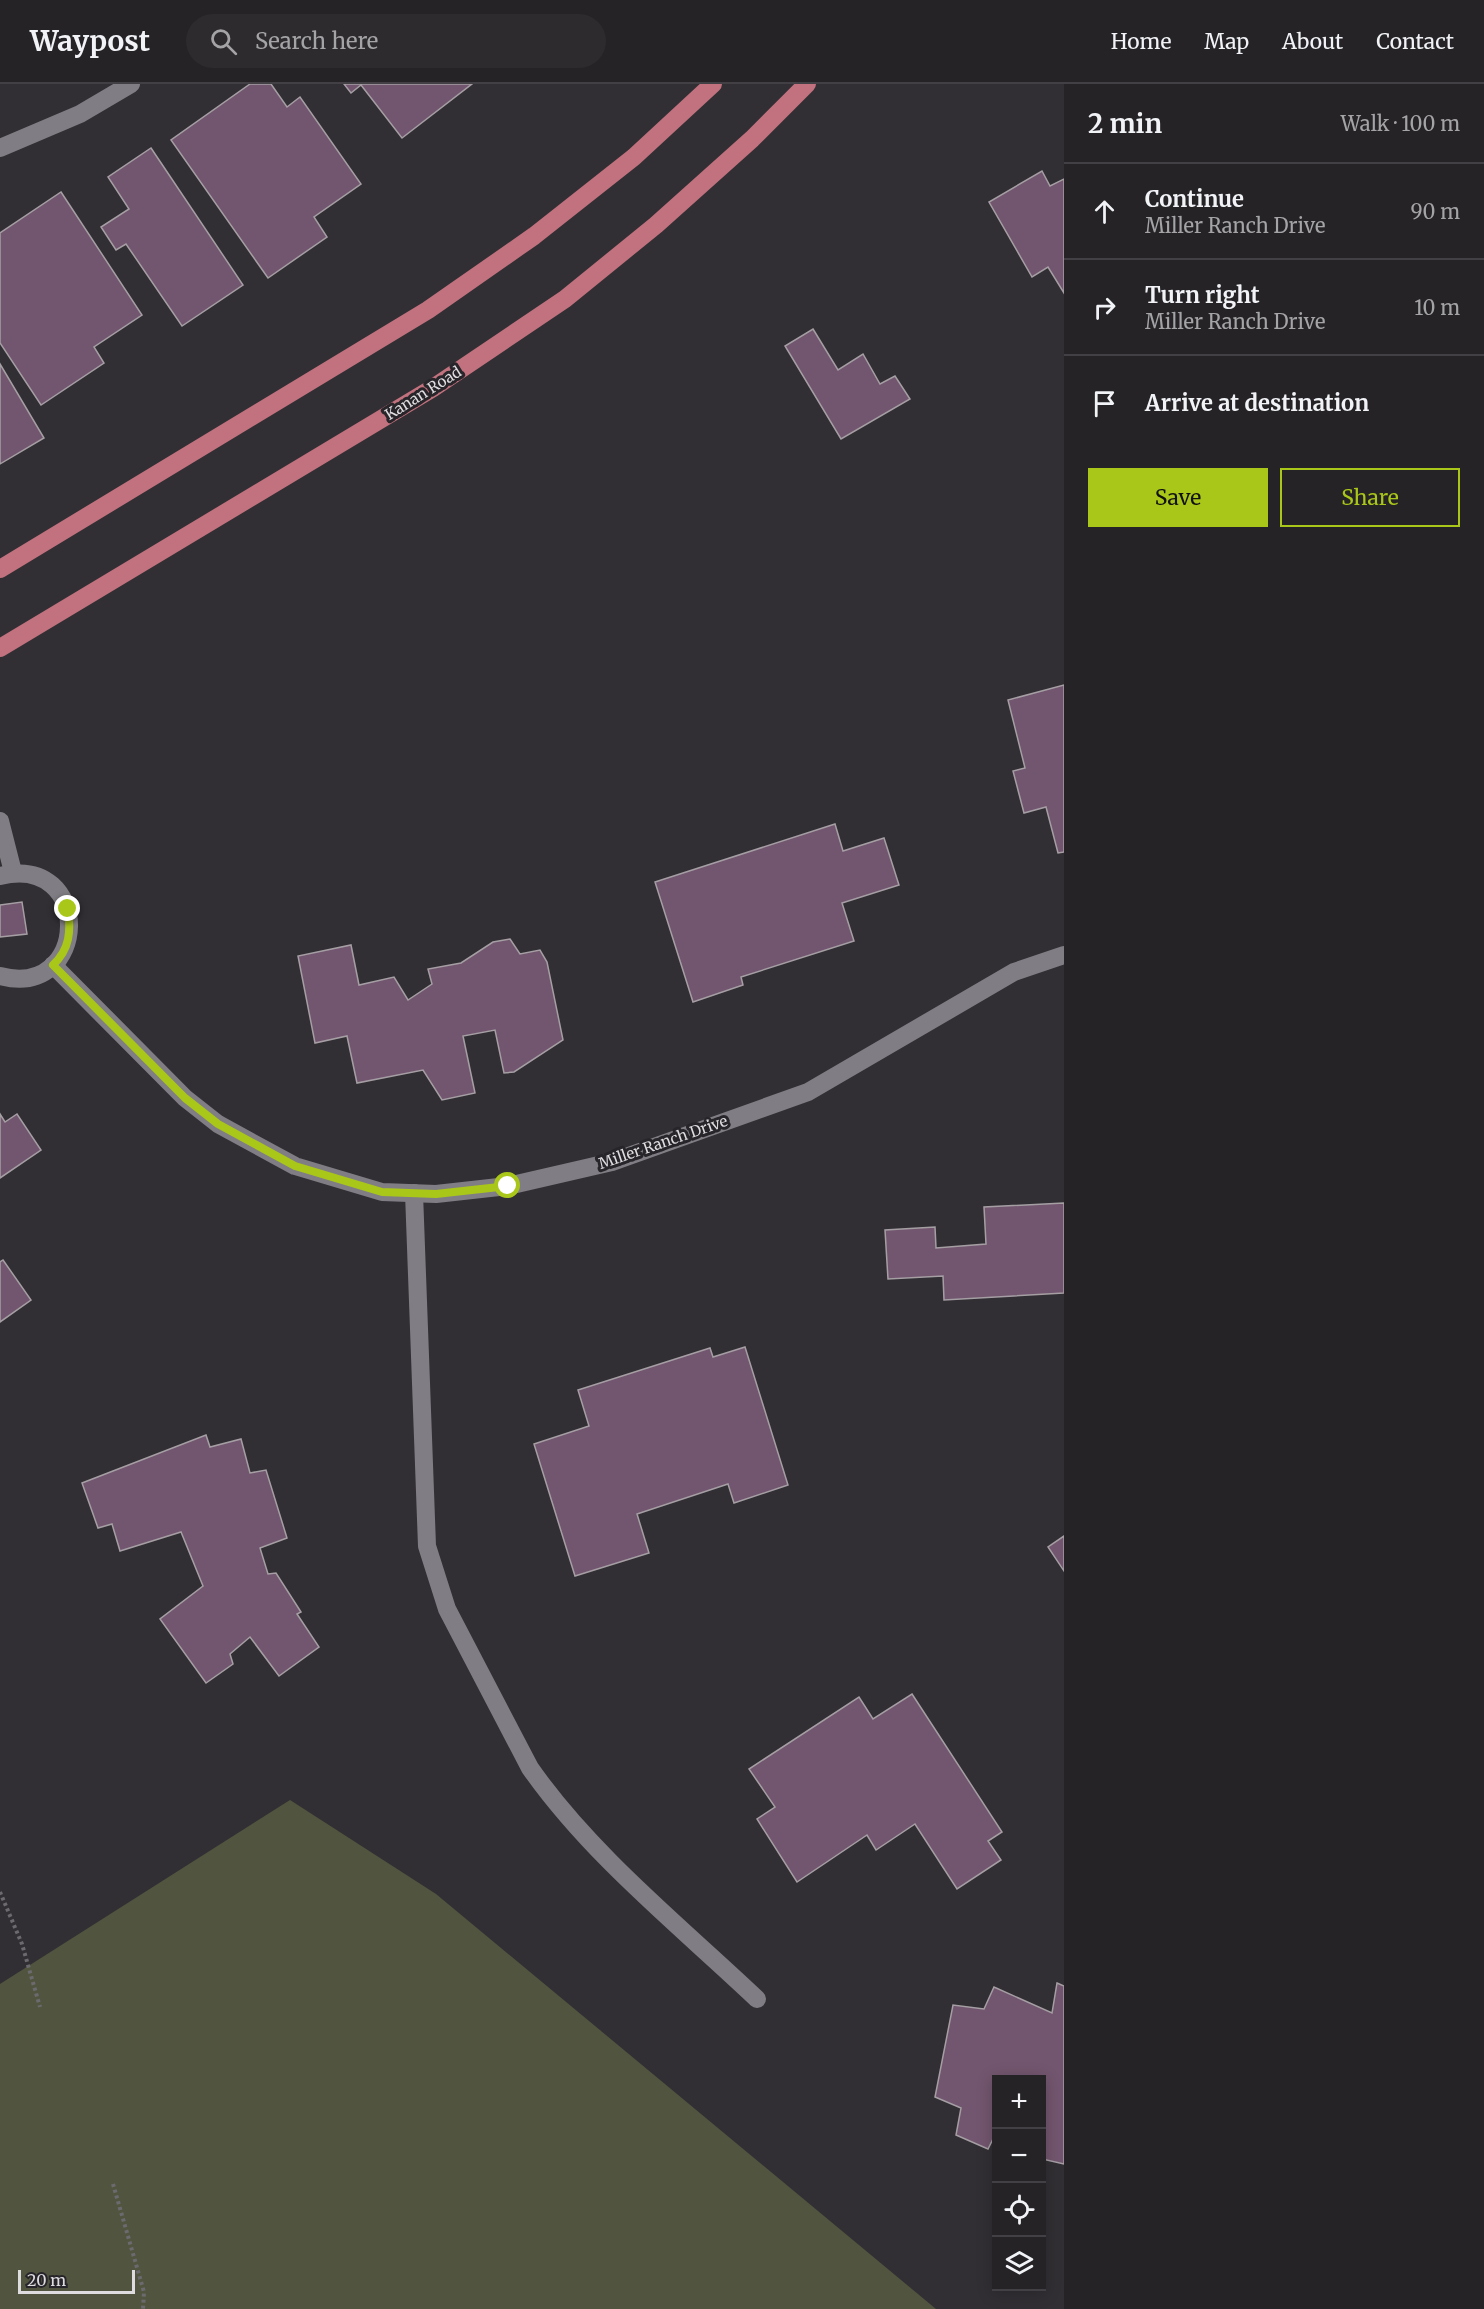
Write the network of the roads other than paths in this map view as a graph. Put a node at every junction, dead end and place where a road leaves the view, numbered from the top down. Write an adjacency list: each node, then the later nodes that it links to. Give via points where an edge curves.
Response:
1 (131, 84): 4 (street, via 80,114)
2 (713, 84): 5 (main road, via 634,157 544,229 438,303)
3 (807, 84): 6 (main road, Kanan Road, via 674,209 565,299 433,388)
4 (0, 148)
5 (0, 569)
6 (0, 648)
7 (0, 821): 8 (street)
8 (7, 874): 10 (street, via 31,874 60,893 68,909 70,927 68,944)
9 (1064, 955): 12 (street, Miller Ranch Drive, via 1014,972 808,1092 612,1162 508,1186)
10 (53, 965): 11 (street, via 29,978); 12 (street, Miller Ranch Drive, via 185,1098 218,1124 295,1166 382,1192)
11 (0, 976)
12 (414, 1193): 13 (street, via 427,1546 447,1609 546,1792 617,1868)
13 (757, 1999)

